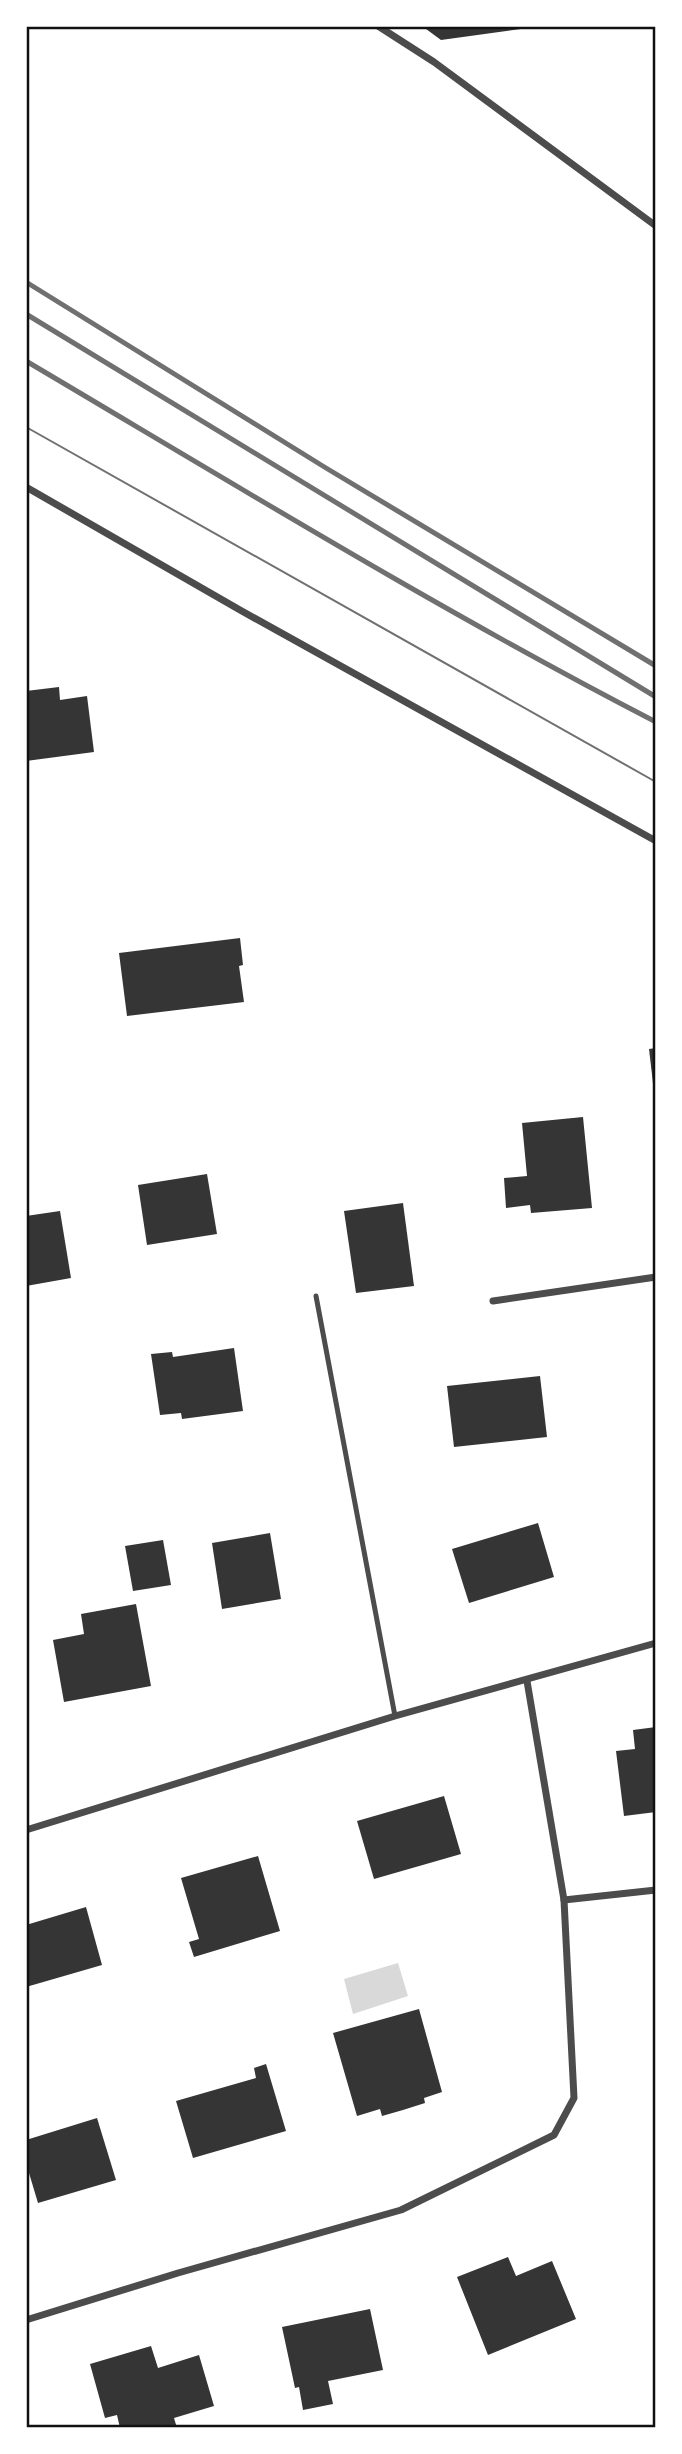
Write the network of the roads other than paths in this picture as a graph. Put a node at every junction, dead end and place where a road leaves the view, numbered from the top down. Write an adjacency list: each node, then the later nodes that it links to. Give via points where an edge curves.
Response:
1 (378, 26): 2 (street)
2 (656, 226)
3 (26, 487): 4 (street)
4 (656, 841)
5 (656, 1277): 7 (street)
6 (316, 1296): 10 (lane)
7 (493, 1301)
8 (656, 1643): 9 (street)
9 (527, 1681): 10 (street); 13 (street)
10 (395, 1716): 11 (street)
11 (26, 1830)
12 (656, 1889): 13 (street)
13 (564, 1900): 14 (street, via 574,2098 554,2135 401,2210)
14 (26, 2320)

